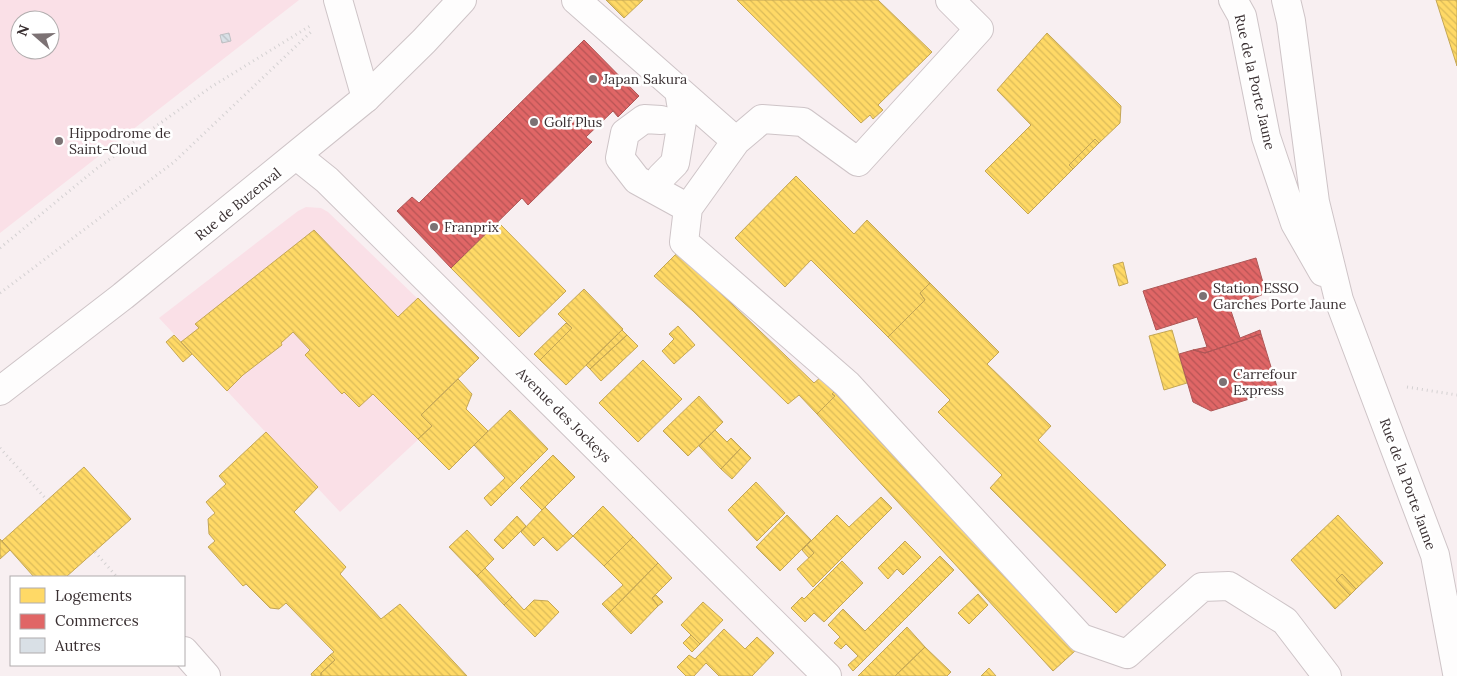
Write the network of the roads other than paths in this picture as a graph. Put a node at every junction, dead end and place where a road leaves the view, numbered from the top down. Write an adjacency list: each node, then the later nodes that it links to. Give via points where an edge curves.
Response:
1 (462, 0): 8 (main road, Rue de Buzenval)
2 (576, 0): 7 (main road)
3 (950, 0): 10 (main road, via 979,29 858,162 803,122 762,119)
4 (1233, 0): 14 (main road, Rue de la Porte Jaune, via 1242,16 1266,137 1295,223)
5 (1286, 0): 14 (main road, Rue de la Porte Jaune, via 1315,202)
6 (339, 4): 8 (main road)
7 (679, 91): 10 (main road); 12 (main road, via 683,115 674,163)
8 (366, 98): 11 (main road, Rue de Buzenval)
9 (661, 120): 13 (main road, via 644,119 626,133 620,158 637,180)
10 (736, 141): 13 (main road)
11 (297, 156): 15 (main road, Rue de Buzenval); 19 (main road, Avenue des Jockeys, via 327,180)
12 (661, 177)
13 (688, 208): 20 (main road, via 684,242 847,384 1080,638 1127,654 1202,587 1229,586 1284,621)
14 (1339, 300): 17 (main road, Rue de la Porte Jaune, via 1435,555)
15 (0, 391)
16 (185, 652): 18 (main road)
17 (1457, 673)
18 (206, 676)
19 (827, 676)
20 (1327, 676)

